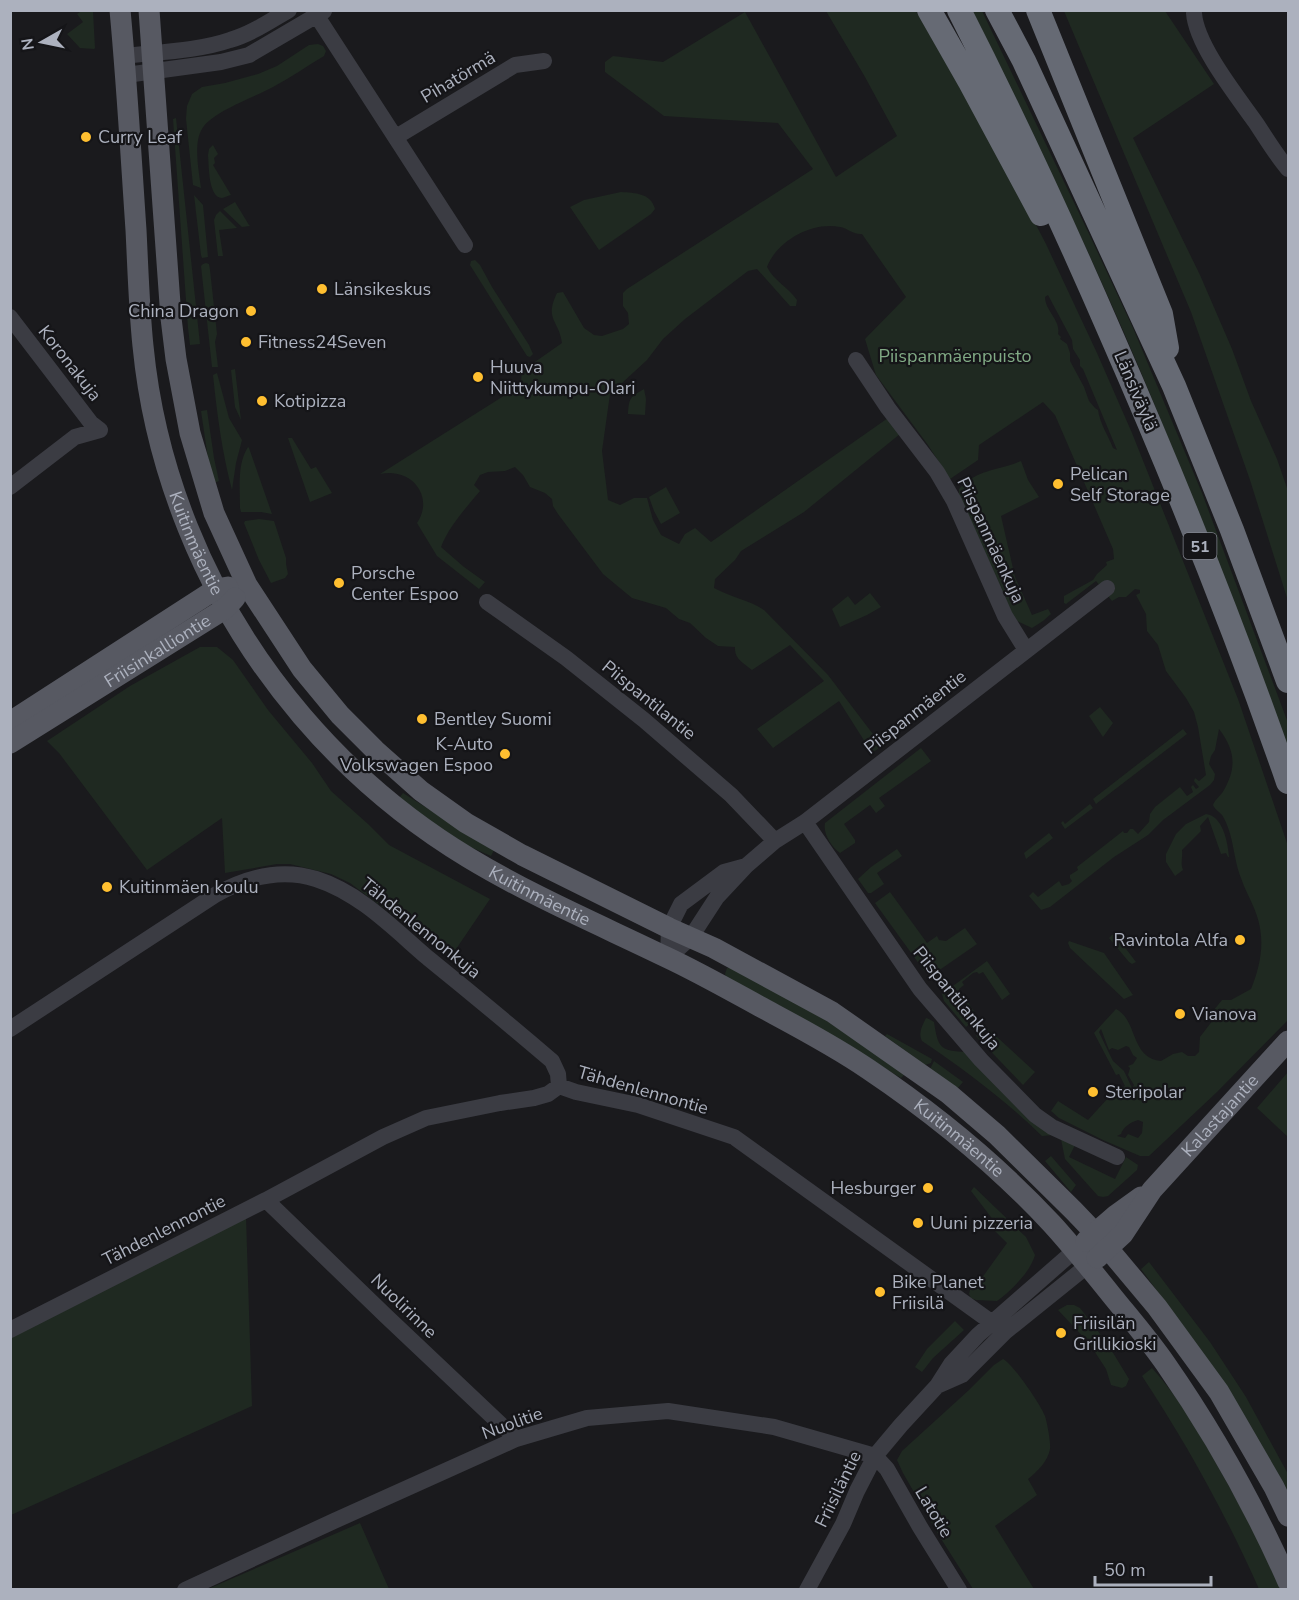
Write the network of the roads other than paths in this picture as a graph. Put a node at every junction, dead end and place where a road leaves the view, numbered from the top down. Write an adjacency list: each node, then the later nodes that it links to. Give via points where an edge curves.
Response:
1 (120, 10): 12 (main road, Kuitinmäentie)
2 (149, 10): 11 (main road, Kuitinmäentie)
3 (289, 10): 11 (street, via 252,32)
4 (929, 10): 16 (highway, via 1047,226)
5 (959, 10): 16 (highway, Länsiväylä / 51)
6 (998, 10): 19 (highway, Länsiväylä / 51)
7 (1038, 10): 19 (highway, via 1161,315)
8 (318, 12): 11 (street, via 249,54 222,62); 13 (street)
9 (1194, 13): 14 (street, via 1207,49)
10 (544, 61): 13 (street, Pihatörmä, via 515,65)
11 (153, 62): 12 (street); 21 (main road, Kuitinmäentie, via 171,318 182,394 214,513)
12 (125, 65): 23 (main road, Kuitinmäentie, via 143,347 150,395 188,528)
13 (396, 137): 15 (street)
14 (1288, 169)
15 (465, 245)
16 (1102, 313): 30 (highway, Länsiväylä / 51, via 1226,609)
17 (10, 318): 20 (street, Koronakuja, via 100,430 75,437)
18 (856, 360): 26 (street, Piispanmäenkuja, via 954,501 1005,616)
19 (1174, 386): 27 (highway, Länsiväylä / 51)
20 (10, 488)
21 (247, 585): 23 (main road, Friisinkalliontie); 25 (main road, Friisinkalliontie); 34 (main road, Kuitinmäentie, via 302,669 340,715 421,791 522,855)
22 (1107, 588): 26 (street, Piispanmäentie)
23 (216, 589): 25 (main road, Kuitinmäentie); 28 (main road, Friisinkalliontie)
24 (487, 602): 32 (street, Piispantilantie, via 567,658 651,725 731,795)
25 (226, 608): 29 (main road, Friisinkalliontie); 36 (main road, Kuitinmäentie, via 289,701 372,789 426,831 471,859 526,890)
26 (1026, 650): 31 (street, Piispanmäentie)
27 (1288, 681)
28 (10, 722)
29 (10, 743)
30 (1288, 782)
31 (805, 822): 32 (street, Piispanmäentie); 40 (street, Piispantilankuja, via 920,989 981,1060 1052,1127)
32 (775, 841): 33 (street, Piispanmäentie)
33 (746, 866): 34 (street, Piispanmäentie, via 724,872 687,899); 35 (street, Piispanmäentie, via 717,897)
34 (669, 928): 35 (main road, Kuitinmäentie); 36 (street, Piispanmäentie)
35 (691, 937): 36 (street, Piispanmäentie); 42 (main road, Kuitinmäentie, via 832,1012 949,1094 997,1135)
36 (668, 958): 43 (main road, Kuitinmäentie, via 818,1037 900,1090 1002,1174)
37 (10, 1029): 39 (street, Tähdenlennonkuja, via 232,885 253,878 294,875 338,888 372,911 552,1061)
38 (1288, 1041): 42 (main road, Kalastajantie, via 1152,1190 1123,1234)
39 (559, 1086): 41 (street, Tähdenlennontie, via 534,1098 426,1118); 44 (street, Tähdenlennontie, via 638,1105 734,1137)
40 (1117, 1157)
41 (266, 1200): 45 (street, Tähdenlennontie); 46 (street, Nuolirinne)
42 (1101, 1241): 43 (main road, Kalastajantie); 48 (main road, Kuitinmäentie, via 1219,1392)
43 (1081, 1258): 44 (street, Friisiläntie); 49 (main road, Kuitinmäentie, via 1164,1361 1208,1429 1265,1530)
44 (999, 1327): 47 (street, Friisiläntie, via 962,1375 937,1386)
45 (10, 1330)
46 (516, 1439): 47 (street, Nuolitie, via 587,1418 668,1411 774,1427); 50 (street, Nuolitie)
47 (875, 1456): 51 (street, Friisiläntie); 52 (street, Latotie, via 887,1469)
48 (1288, 1516)
49 (1288, 1582)
50 (185, 1590)
51 (807, 1590)
52 (959, 1590)

